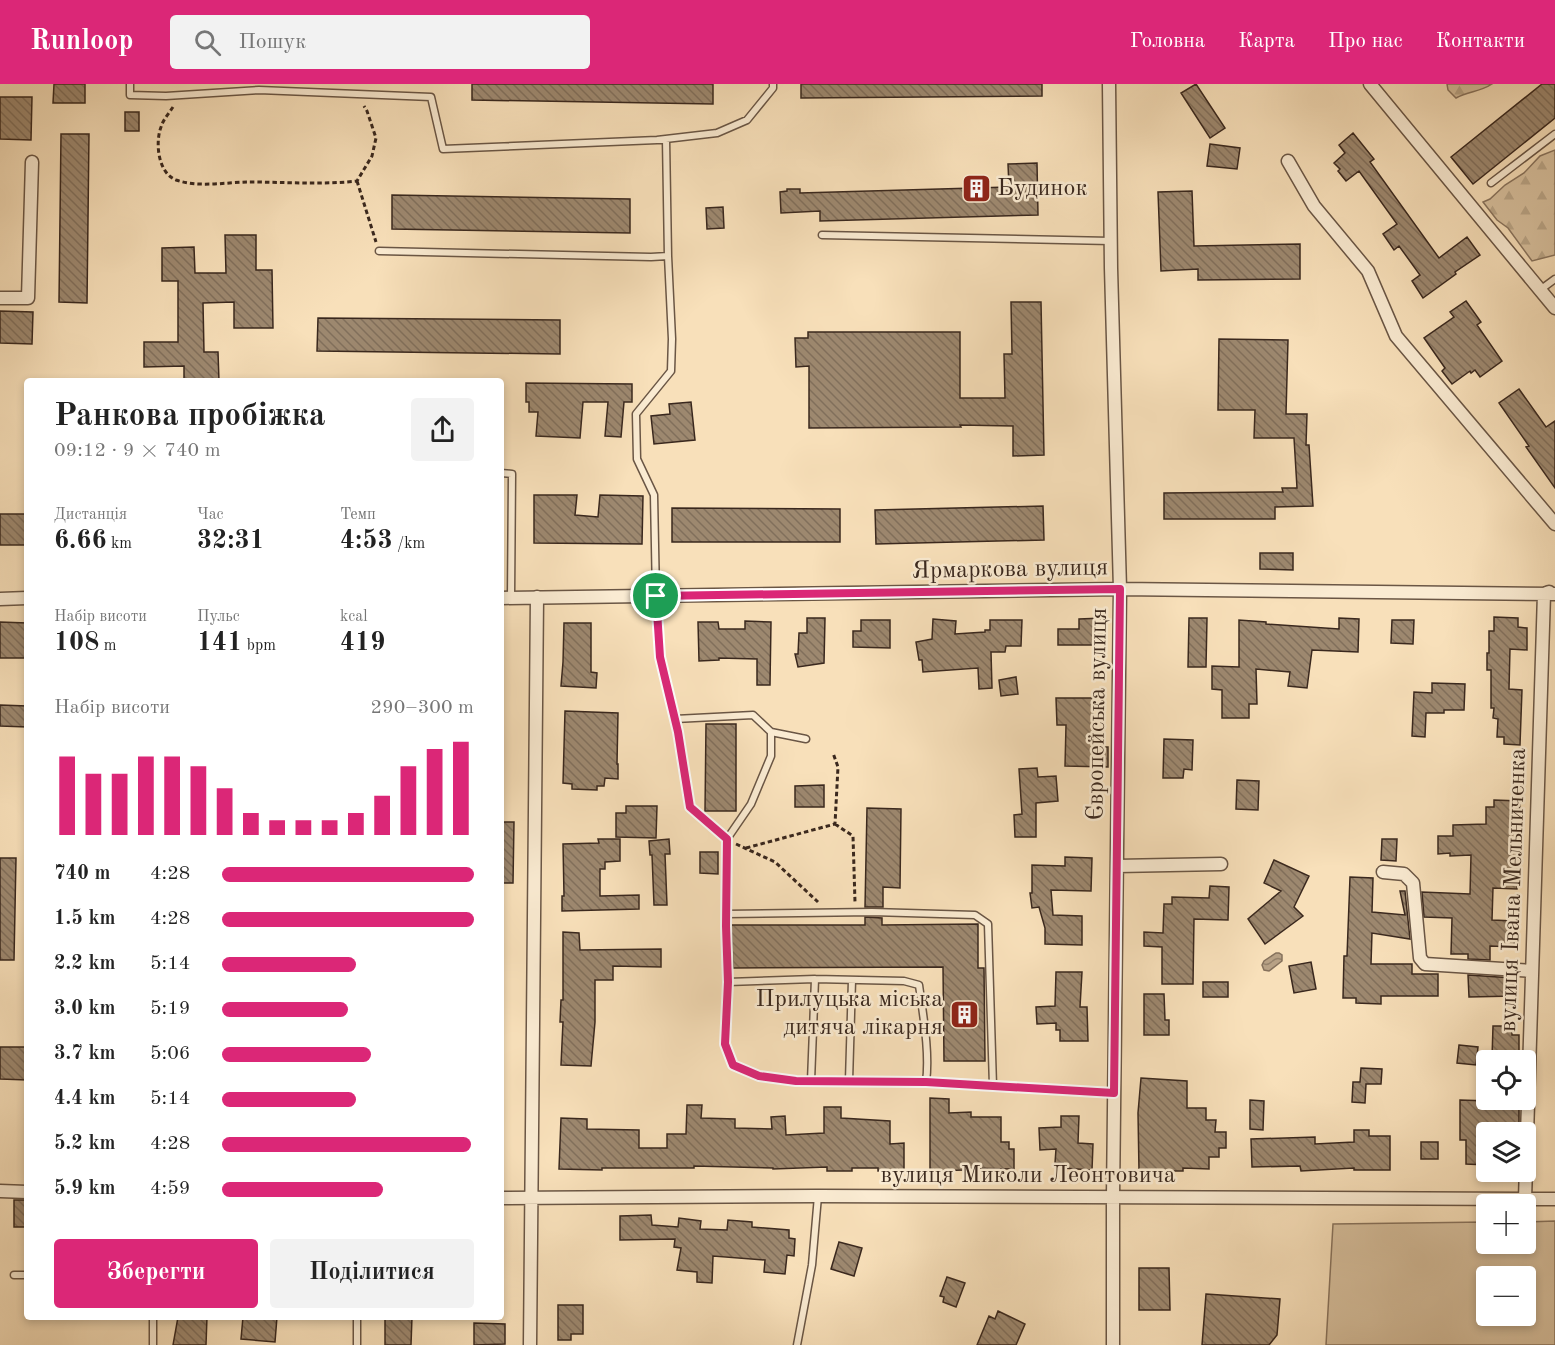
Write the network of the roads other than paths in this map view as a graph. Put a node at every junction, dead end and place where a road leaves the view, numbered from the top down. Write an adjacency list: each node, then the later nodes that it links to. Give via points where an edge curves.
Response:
1 (130, 84): 6 (lane, via 130,95 259,90 431,97 443,148)
2 (773, 84): 6 (lane, via 747,120 717,132)
3 (1109, 84): 11 (street, Європейська вулиця)
4 (1370, 84): 15 (street)
5 (1555, 134): 9 (lane)
6 (666, 139): 13 (lane)
7 (1288, 161): 19 (street, via 1314,206 1368,271 1396,336)
8 (32, 162): 16 (street, via 28,297)
9 (1491, 183)
10 (822, 235): 11 (lane)
11 (1111, 241): 20 (street, Європейська вулиця)
12 (379, 251): 13 (lane)
13 (668, 256): 22 (lane, via 671,371 636,414 638,459 654,495)
14 (1555, 279): 15 (lane)
15 (1540, 290): 17 (street)
16 (0, 298)
17 (1555, 308)
18 (504, 473): 26 (lane, via 512,474)
19 (1555, 524)
20 (1120, 589): 21 (street, Ярмаркова вулиця); 22 (street, Ярмаркова вулиця); 32 (street, Європейська вулиця)
21 (1551, 592): 35 (street, вулиця Івана Мельниченка)
22 (656, 596): 23 (street, Ярмаркова вулиця); 27 (lane, via 660,657)
23 (537, 597): 26 (street, Ярмаркова вулиця); 50 (street)
24 (0, 598): 25 (street)
25 (24, 598)
26 (506, 598)
27 (675, 719): 28 (lane, via 753,715); 30 (lane, via 690,807)
28 (771, 732): 29 (lane); 30 (lane, via 771,756 751,804)
29 (806, 739)
30 (727, 839): 34 (lane)
31 (1221, 864): 32 (street)
32 (1117, 866): 43 (street, Європейська вулиця)
33 (1383, 872): 35 (street, via 1404,874 1413,883 1420,958 1425,964)
34 (726, 914): 38 (lane); 42 (lane, via 975,915 988,924)
35 (1532, 971): 46 (street, вулиця Івана Мельниченка)
36 (815, 979): 37 (lane); 38 (lane); 39 (lane)
37 (852, 980): 40 (lane); 41 (lane, via 904,981 919,986)
38 (728, 982): 39 (lane, via 725,1044 733,1065 759,1076)
39 (811, 1081): 40 (lane)
40 (849, 1081): 41 (lane)
41 (926, 1082): 42 (lane)
42 (993, 1086): 43 (lane)
43 (1114, 1093): 48 (street, Європейська вулиця)
44 (0, 1191): 45 (street)
45 (24, 1192)
46 (1525, 1194)
47 (818, 1196): 48 (street, вулиця Миколи Леонтовича); 50 (street, вулиця Миколи Леонтовича); 61 (lane, via 812,1265)
48 (1113, 1197): 51 (street, вулиця Миколи Леонтовича); 62 (street, Європейська вулиця)
49 (504, 1198): 50 (street, вулиця Миколи Леонтовича)
50 (532, 1198): 60 (street)
51 (1476, 1199)
52 (1536, 1199): 53 (street, вулиця Миколи Леонтовича)
53 (1555, 1199)
54 (14, 1275): 55 (lane)
55 (24, 1275)
56 (153, 1320): 58 (lane)
57 (357, 1320): 59 (lane)
58 (153, 1345)
59 (357, 1345)
60 (530, 1345)
61 (797, 1345)
62 (1113, 1345)

